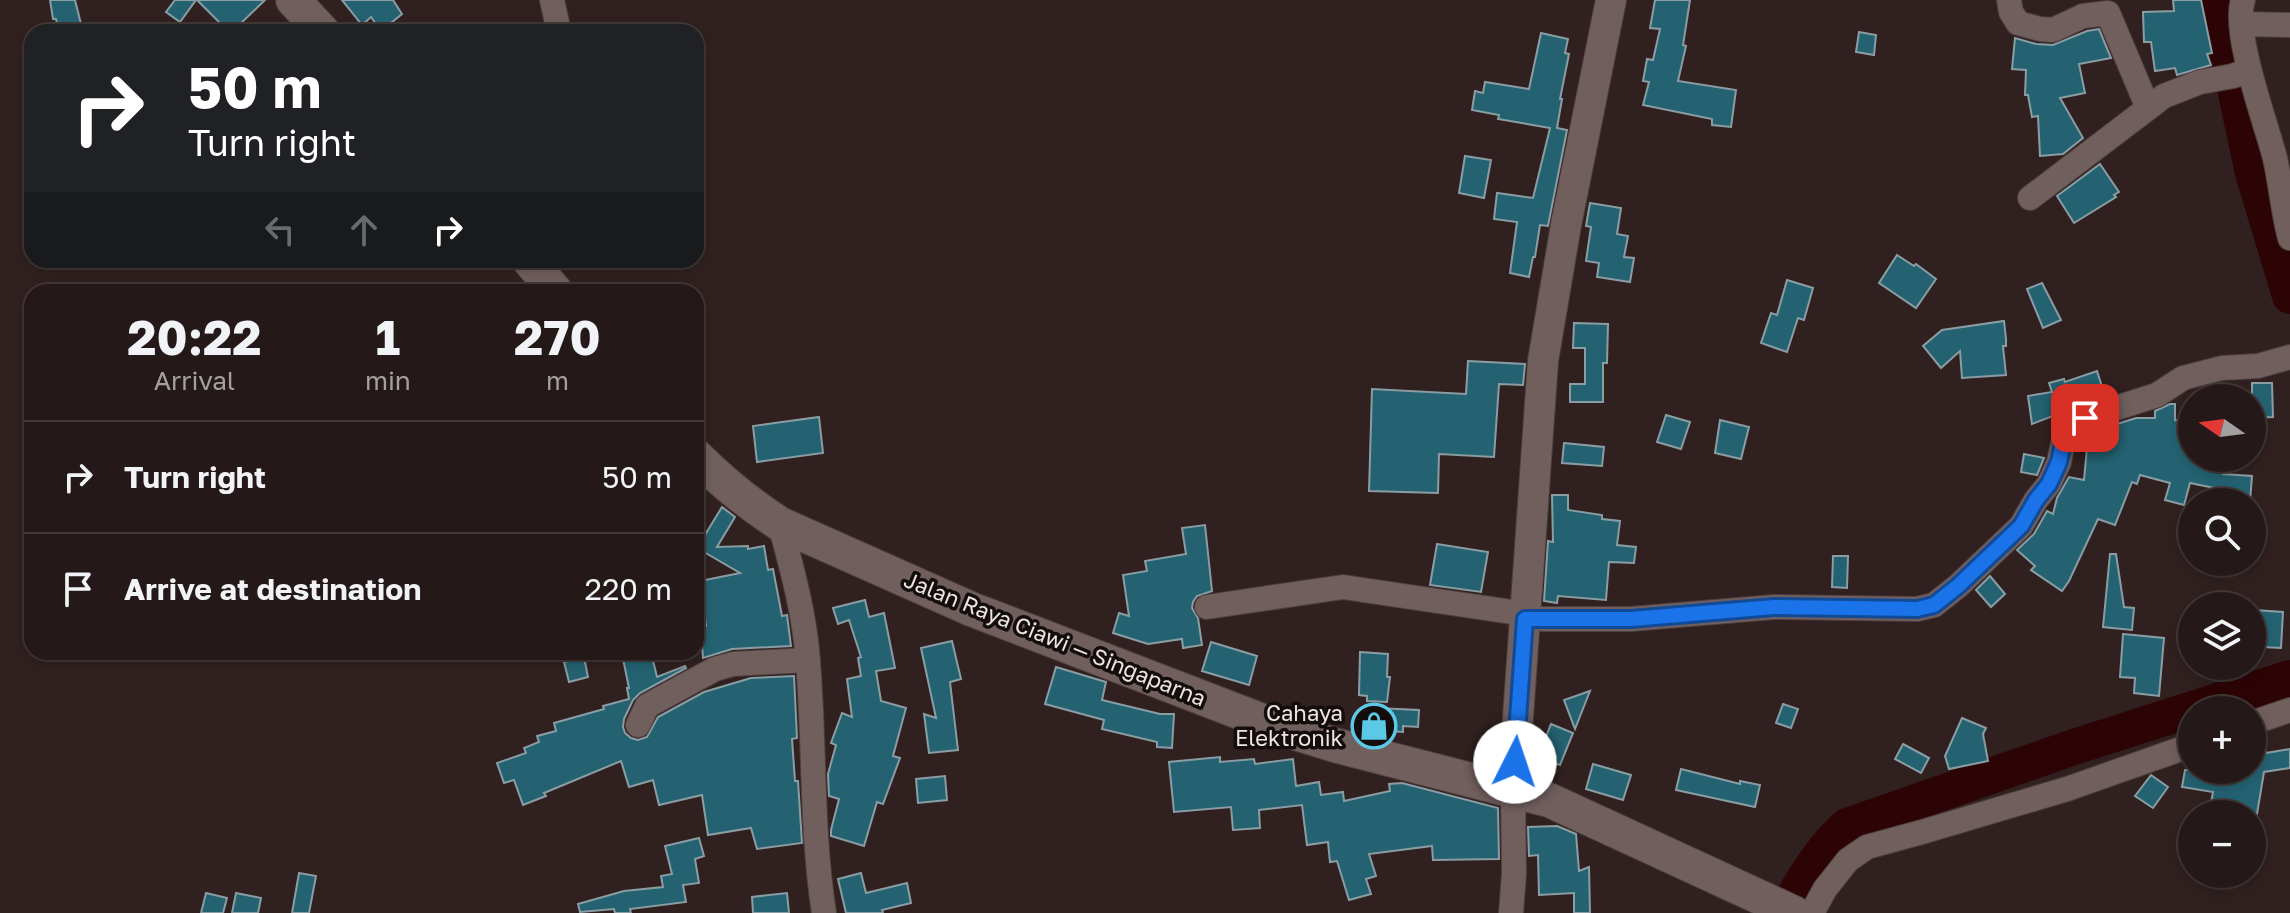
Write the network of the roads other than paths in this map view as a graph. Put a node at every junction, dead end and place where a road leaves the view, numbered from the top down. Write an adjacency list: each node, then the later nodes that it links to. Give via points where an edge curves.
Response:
1 (293, 0): 6 (main road)
2 (552, 0): 7 (street)
3 (1611, 0): 17 (street, via 1543,361)
4 (2009, 0): 10 (street, via 2018,23 2040,29 2108,13)
5 (2243, 12): 8 (street); 9 (street)
6 (316, 24)
7 (557, 24)
8 (2290, 25)
9 (2232, 75): 10 (street, via 2164,96); 12 (street, via 2275,161)
10 (2148, 108): 11 (street)
11 (2030, 198)
12 (2290, 238)
13 (2290, 357): 17 (street, via 2183,378 2157,395 2085,418 2071,428 2049,484 2021,526 1934,605 1774,607 1631,619)
14 (704, 464): 15 (main road, Jalan Raya Ciawi — Singaparna)
15 (780, 524): 18 (street, via 798,591); 23 (main road, Jalan Raya Ciawi — Singaparna, via 971,609 1286,730)
16 (1207, 607): 17 (street, via 1343,587)
17 (1525, 617): 23 (street)
18 (808, 660): 21 (street, via 715,669 647,706); 25 (street, via 817,868)
19 (2290, 710): 20 (street)
20 (2266, 718)
21 (638, 725)
22 (2178, 750): 27 (street, via 2067,789 1867,847 1848,860)
23 (1513, 789): 24 (main road, Jalan Raya Ciawi — Singaparna, via 1549,800); 26 (street)
24 (1783, 909)
25 (824, 913)
26 (1511, 913)
27 (1812, 913)

